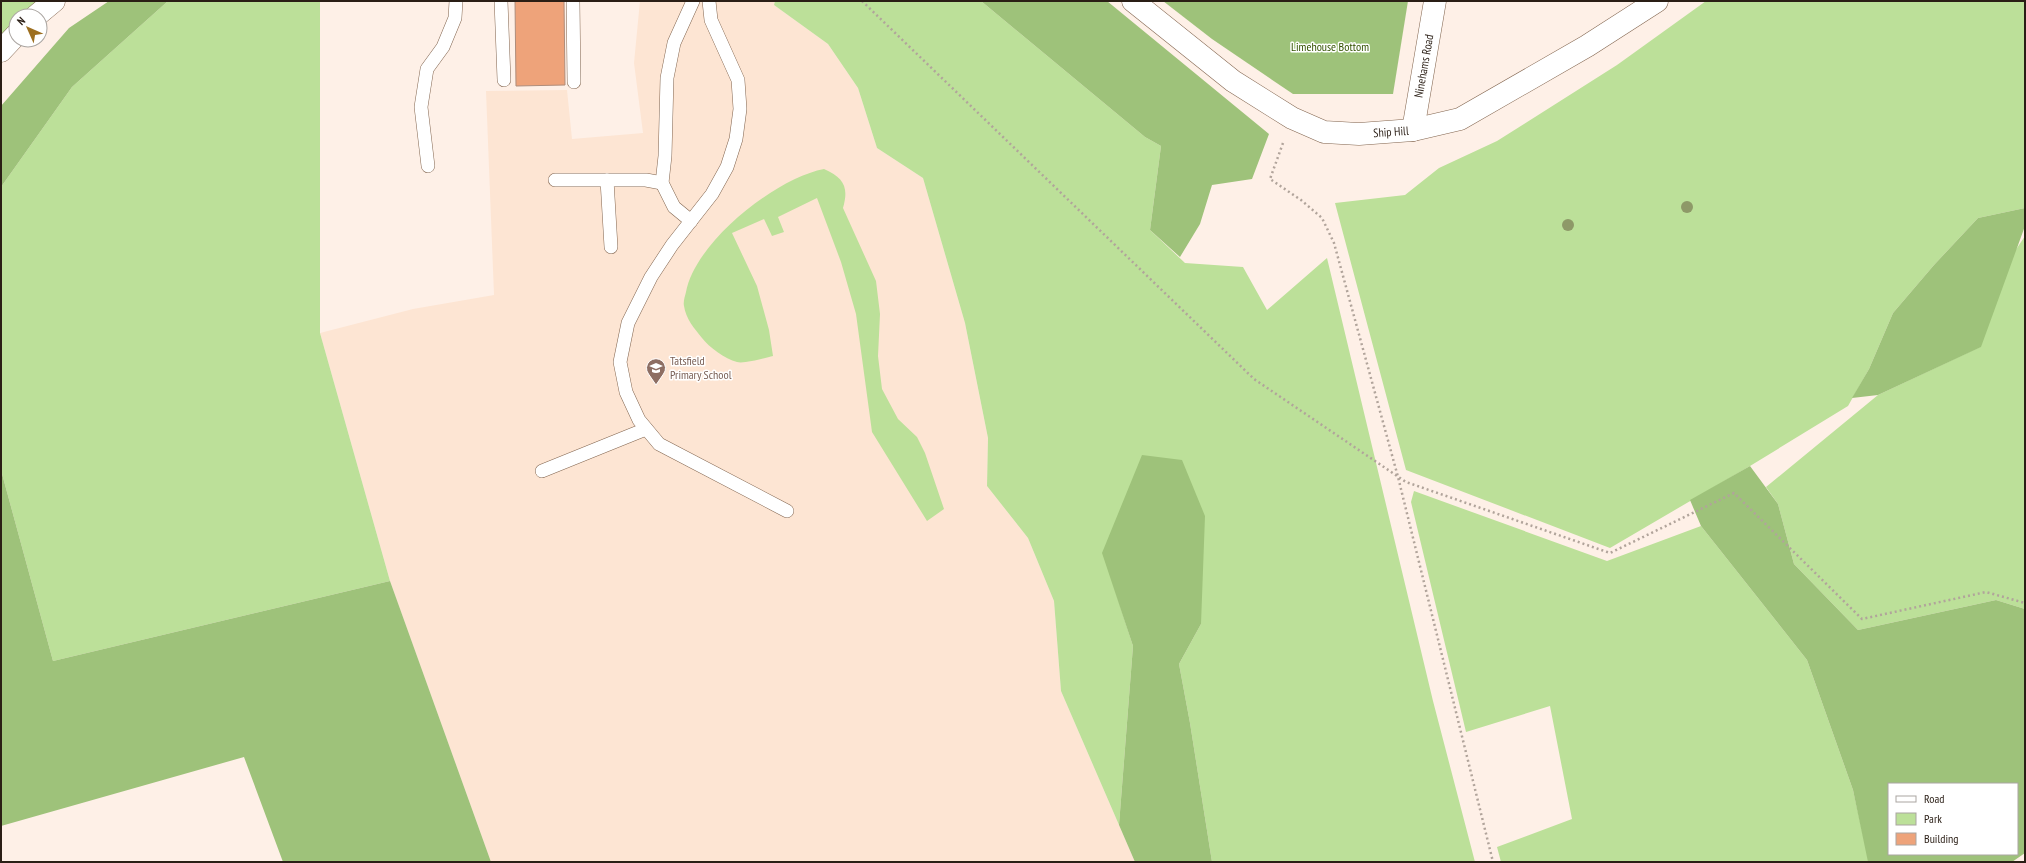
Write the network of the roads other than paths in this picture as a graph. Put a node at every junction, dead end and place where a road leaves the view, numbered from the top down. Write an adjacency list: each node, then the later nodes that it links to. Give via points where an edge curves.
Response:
1 (54, 1): 10 (street)
2 (456, 1): 16 (lane, via 455,18 443,47 427,69 421,106)
3 (501, 1): 13 (lane)
4 (573, 1): 14 (lane)
5 (693, 1): 19 (lane, via 674,43 667,78)
6 (709, 1): 20 (lane, via 711,20 738,80 740,109 736,139 727,167 712,194)
7 (1133, 1): 15 (street, Ship Hill, via 1233,81 1292,118 1324,132 1358,134)
8 (1435, 1): 15 (street, Ninehams Road)
9 (1657, 1): 15 (street, Ship Hill, via 1587,46 1460,119)
10 (46, 8)
11 (8, 44): 12 (street)
12 (1, 51)
13 (504, 80)
14 (574, 82)
15 (1413, 130)
16 (428, 166)
17 (554, 180): 18 (lane)
18 (607, 180): 19 (lane); 21 (lane)
19 (662, 182): 20 (lane, via 674,207)
20 (691, 221): 22 (lane, via 650,277 628,323 620,362 626,392)
21 (611, 247)
22 (646, 429): 23 (lane); 24 (lane, via 659,444)
23 (542, 471)
24 (787, 511)

